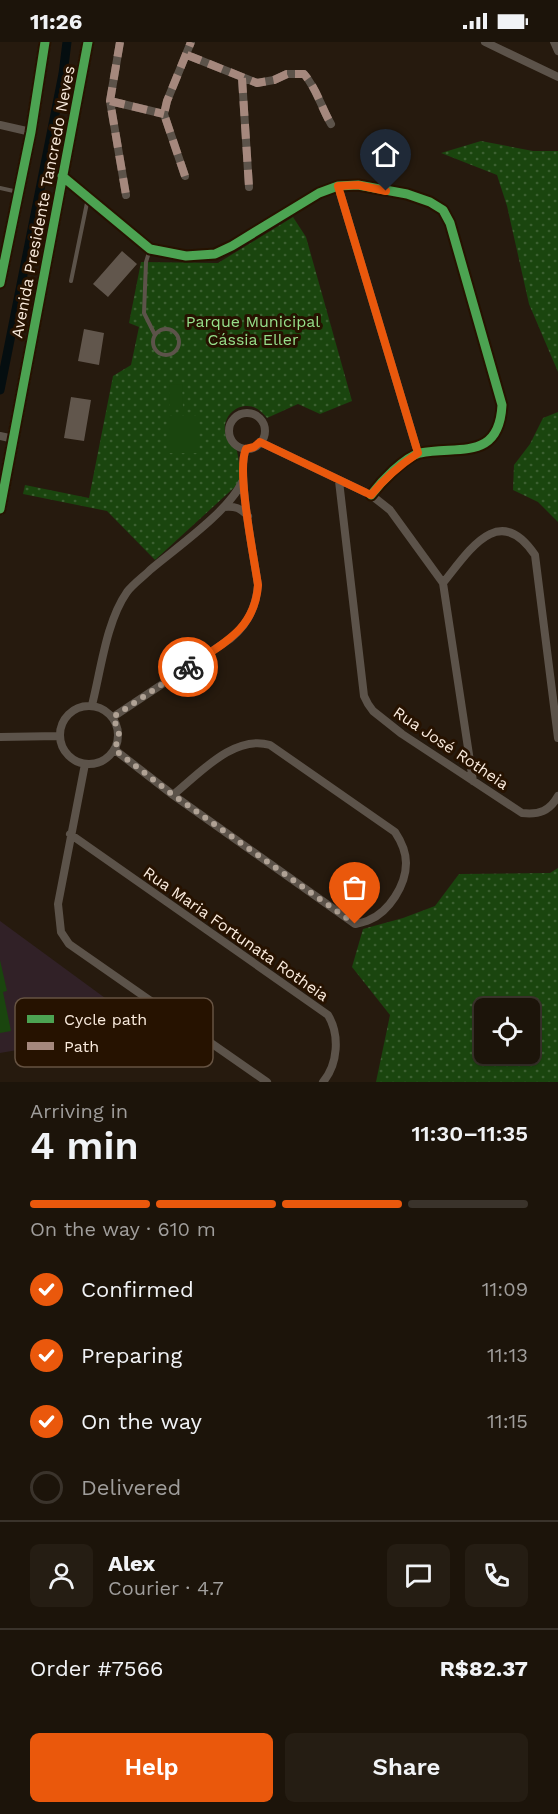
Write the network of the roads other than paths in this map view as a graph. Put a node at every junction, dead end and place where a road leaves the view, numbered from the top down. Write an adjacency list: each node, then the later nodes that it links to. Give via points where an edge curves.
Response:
1 (45, 42): 16 (main road, Avenida Presidente Tancredo Neves)
2 (88, 42): 17 (main road, Avenida Presidente Tancredo Neves)
3 (120, 42): 12 (street)
4 (190, 42): 9 (street)
5 (197, 42): 9 (street)
6 (485, 42): 10 (street)
7 (554, 42): 8 (street)
8 (558, 51)
9 (187, 56): 11 (street); 13 (street)
10 (558, 77)
11 (242, 78): 14 (street, via 257,83 287,74 304,74); 20 (street)
12 (110, 101): 13 (street); 23 (street)
13 (164, 114): 18 (street)
14 (331, 124)
15 (0, 125): 16 (street)
16 (31, 132): 22 (main road, Avenida Presidente Tancredo Neves)
17 (62, 176): 24 (street); 30 (main road, Avenida Presidente Tancredo Neves)
18 (185, 177)
19 (338, 186): 25 (street, via 319,193 215,254 186,256); 33 (street); 33 (street, via 358,185 406,194 443,210 450,223 502,405 501,416 494,435 475,448)
20 (249, 187)
21 (0, 188): 22 (lane)
22 (18, 193): 27 (main road, Avenida Presidente Tancredo Neves)
23 (126, 195)
24 (88, 197): 25 (street); 26 (lane)
25 (150, 249): 28 (lane, via 144,313)
26 (71, 281)
27 (0, 282)
28 (155, 335): 28 (lane, via 154,347 160,353 168,355 176,350 178,342 172,331 165,329)
29 (0, 436): 30 (street)
30 (14, 439): 38 (main road, Avenida Presidente Tancredo Neves)
31 (260, 442): 32 (street); 32 (street, via 264,429 257,417 236,417 229,429 230,436); 35 (street)
32 (246, 449): 34 (street)
33 (418, 453): 36 (street)
34 (243, 480): 37 (street); 39 (street)
35 (339, 481): 36 (street); 48 (street, Rua José Rotheia, via 364,696 402,734)
36 (371, 495): 40 (street, via 390,510)
37 (224, 507): 39 (street, via 240,508); 41 (street, via 128,590 111,626)
38 (0, 509)
39 (248, 516): 42 (street, via 258,585 254,607 244,626)
40 (443, 583): 45 (street, via 486,535 505,531 525,540 535,555); 48 (street)
41 (92, 705): 42 (street); 43 (street, via 72,710 60,726)
42 (113, 717): 46 (street, via 119,733)
43 (59, 736): 44 (street); 47 (street, via 64,752)
44 (0, 737)
45 (558, 738)
46 (115, 750): 47 (street, via 107,758); 49 (street)
47 (85, 764): 51 (street)
48 (473, 781): 50 (street, Rua José Rotheia, via 522,813 544,812)
49 (173, 795): 49 (street, via 355,924 369,920 390,905 405,872 406,861 395,832 260,742 237,747)
50 (558, 796)
51 (70, 834): 52 (street, via 58,904 61,932 69,944); 55 (street, Rua Maria Fortunata Rotheia, via 328,1015 334,1025 336,1050)
52 (146, 998)
53 (213, 1044): 54 (street)
54 (267, 1082)
55 (322, 1082)

